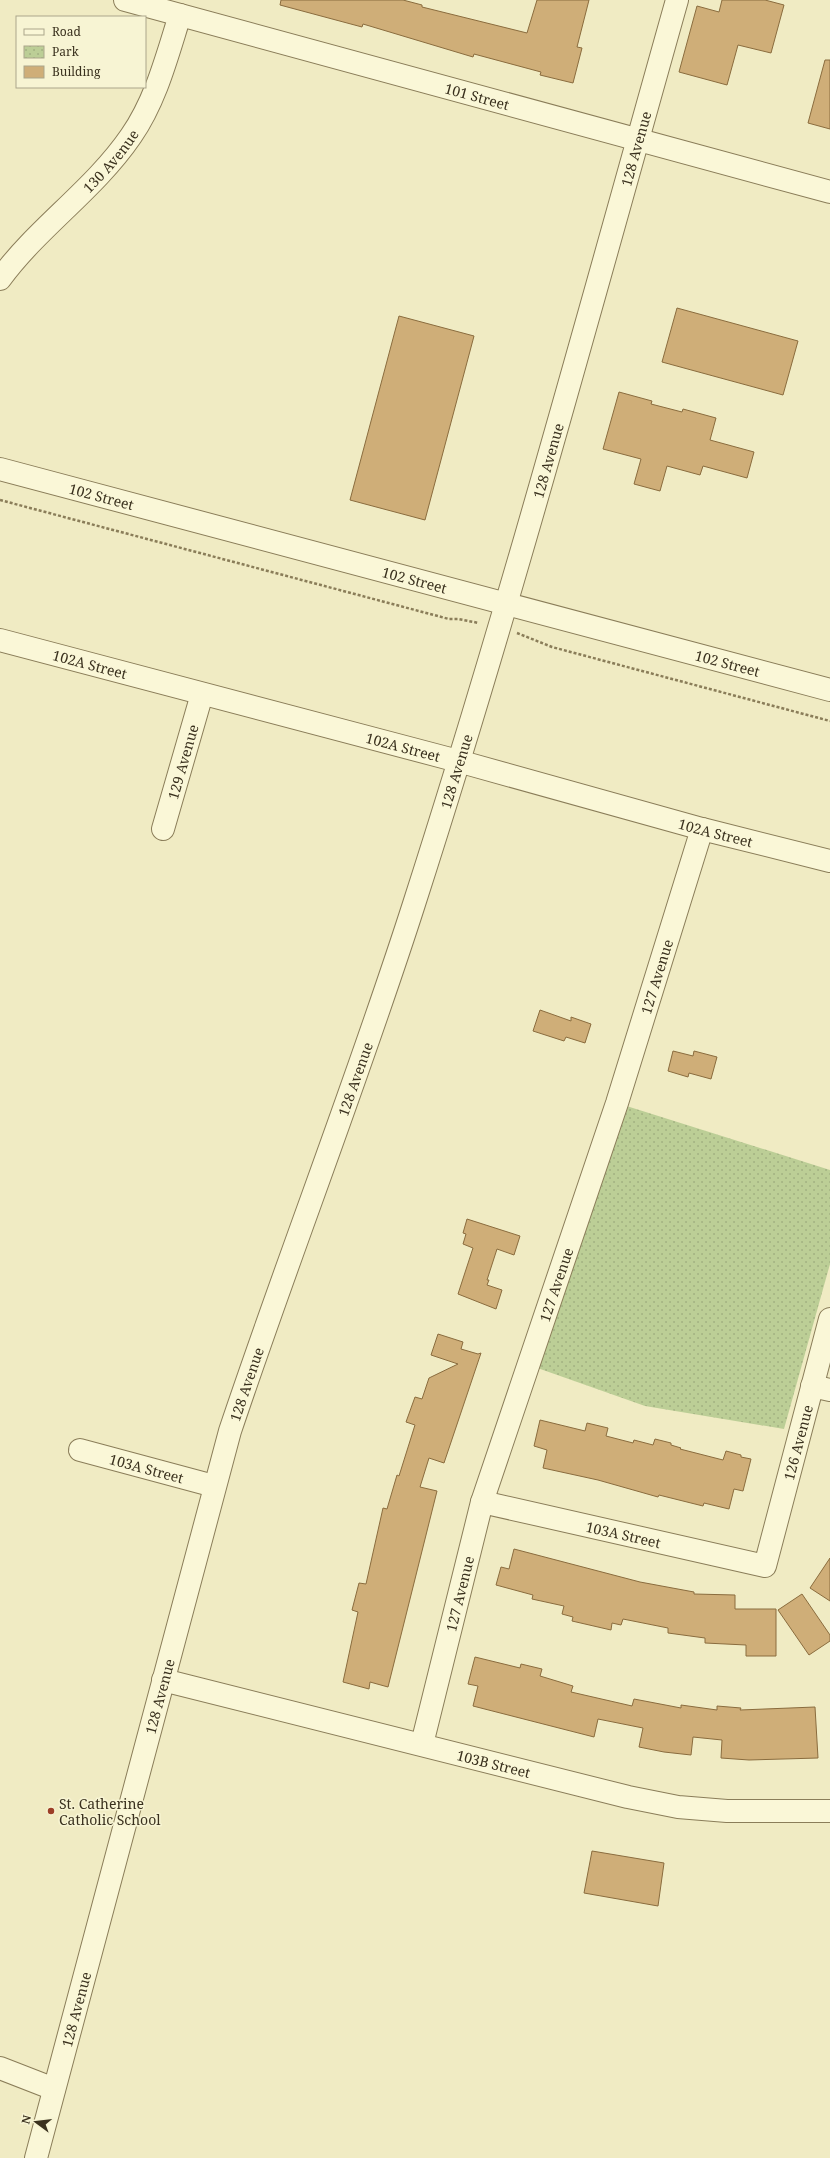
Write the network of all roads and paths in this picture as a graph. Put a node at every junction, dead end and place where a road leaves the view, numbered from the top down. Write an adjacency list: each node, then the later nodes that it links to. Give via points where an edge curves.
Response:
1 (124, 0): 3 (street, 101 Street)
2 (677, 0): 4 (street, 128 Avenue)
3 (180, 15): 4 (street, 101 Street); 6 (street, 130 Avenue, via 148,106 131,136 100,175 18,255)
4 (637, 140): 5 (street, 101 Street); 9 (street, 128 Avenue)
5 (830, 192)
6 (0, 279)
7 (0, 469): 9 (street, 102 Street)
8 (0, 500): 10 (path, via 449,619)
9 (506, 604): 10 (street, 128 Avenue); 12 (street, 102 Street)
10 (498, 628): 14 (path, via 552,647); 15 (street, 128 Avenue)
11 (0, 640): 13 (street, 102A Street)
12 (830, 690)
13 (202, 694): 15 (street, 102A Street); 16 (street, 129 Avenue)
14 (830, 721)
15 (458, 761): 17 (street, 102A Street); 22 (street, 128 Avenue, via 371,1034 262,1336)
16 (163, 829)
17 (702, 829): 18 (street, 102A Street); 23 (street, 127 Avenue, via 616,1102)
18 (830, 861)
19 (830, 1319): 20 (street, 126 Avenue)
20 (821, 1388): 24 (street, 126 Avenue)
21 (80, 1450): 22 (street, 103A Street)
22 (214, 1486): 25 (street, 128 Avenue)
23 (482, 1502): 24 (street, 103A Street); 26 (street, 127 Avenue)
24 (765, 1566)
25 (163, 1680): 26 (street, 103B Street); 29 (street, 128 Avenue)
26 (422, 1744): 27 (street, 103B Street, via 628,1797 678,1807 727,1811)
27 (830, 1811)
28 (0, 2068): 29 (street)
29 (54, 2089): 30 (street, 128 Avenue)
30 (36, 2158)

